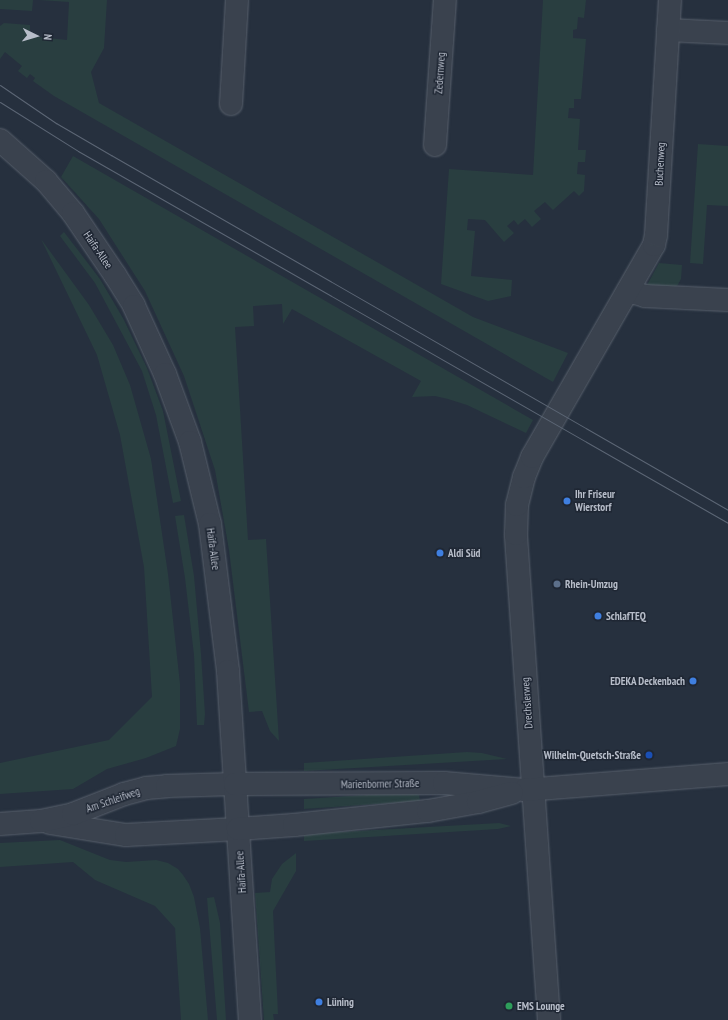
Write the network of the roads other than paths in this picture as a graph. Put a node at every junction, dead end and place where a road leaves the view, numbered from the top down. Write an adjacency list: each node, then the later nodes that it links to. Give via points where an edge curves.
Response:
1 (237, 0): 6 (street)
2 (445, 0): 8 (street, Zedernweg)
3 (670, 0): 4 (street, Buchenweg)
4 (668, 30): 5 (street); 9 (street, Buchenweg, via 656,235 654,245)
5 (728, 34)
6 (231, 104)
7 (0, 140): 13 (street, Haifa-Allee, via 46,181 73,212 99,249 134,306 178,407 190,442 210,524 228,671)
8 (435, 145)
9 (628, 291): 10 (street, via 645,296); 11 (street, Buchenweg)
10 (728, 300)
11 (566, 397): 14 (street, Drechslerweg, via 532,457 517,505 516,534)
12 (728, 774): 14 (street, Marienborner Straße)
13 (235, 784): 14 (street, Marienborner Straße, via 444,783); 15 (street, Am Schleifweg, via 146,788 73,814); 17 (street, Haifa-Allee)
14 (529, 789): 17 (street, Marienborner Straße, via 428,811); 19 (street, Drechslerweg)
15 (41, 821): 16 (street, Am Schleifweg); 17 (street, Am Schleifweg, via 126,835)
16 (0, 824)
17 (238, 829): 18 (street, Haifa-Allee)
18 (250, 1020)
19 (549, 1020)

